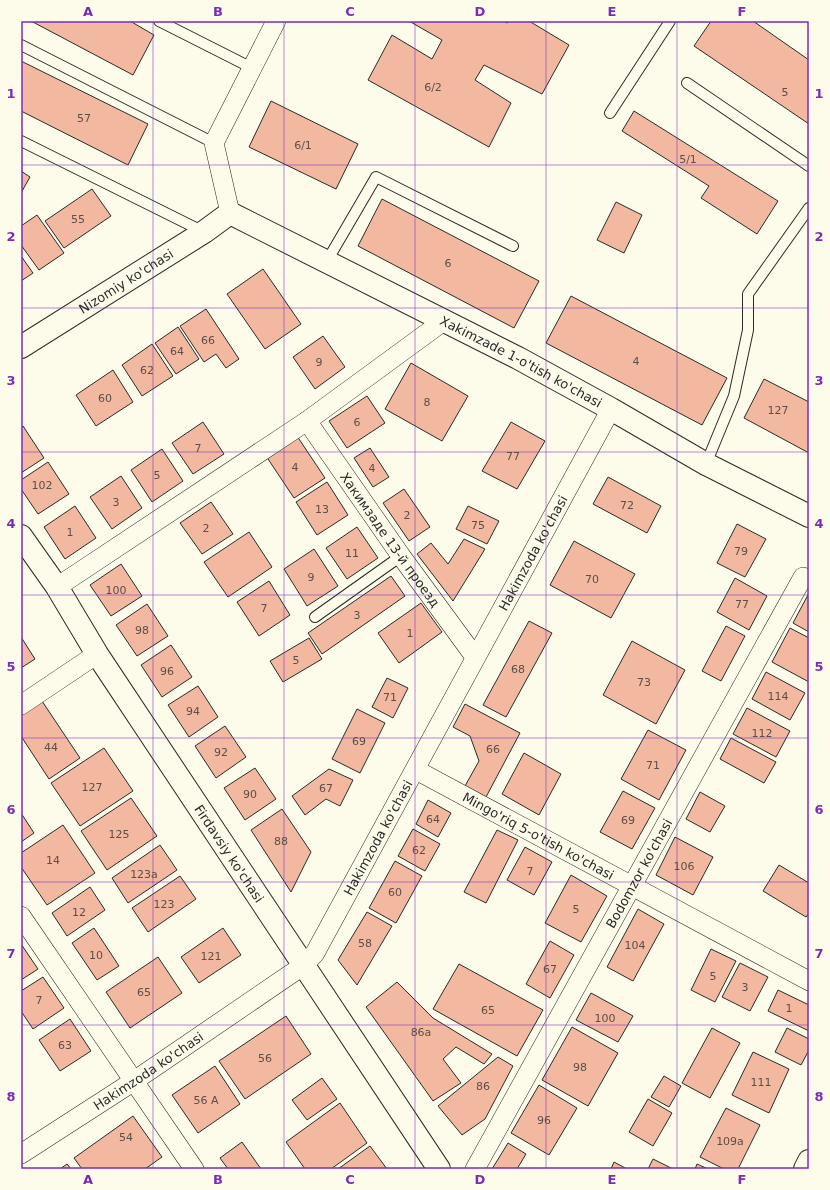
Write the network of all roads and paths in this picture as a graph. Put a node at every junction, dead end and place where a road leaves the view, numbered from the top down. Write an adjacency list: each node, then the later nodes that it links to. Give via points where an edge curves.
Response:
1 (159, 21): 5 (lane)
2 (276, 21): 5 (street)
3 (670, 21): 7 (lane)
4 (21, 45): 9 (lane)
5 (252, 68): 9 (street)
6 (687, 83): 10 (lane)
7 (610, 113)
8 (21, 141): 13 (lane)
9 (214, 143): 12 (street)
10 (809, 166)
11 (809, 208): 20 (lane, via 748,294 748,330 734,396)
12 (230, 212): 13 (street, Nizomiy ko'chasi); 15 (street, Xakimzade 1-o'tish ko'chasi)
13 (204, 232): 17 (street, Nizomiy ko'chasi)
14 (513, 246): 15 (lane, via 376,177)
15 (326, 261): 16 (street, Xakimzade 1-o'tish ko'chasi)
16 (445, 320): 18 (street, Xakimzade 1-o'tish ko'chasi); 19 (street)
17 (21, 347)
18 (611, 409): 20 (street, Xakimzade 1-o'tish ko'chasi); 28 (street, Hakimzoda ko'chasi)
19 (307, 421): 23 (street, Хакимзаде 13-й проезд); 25 (street)
20 (706, 464): 21 (street, Xakimzade 1-o'tish ko'chasi)
21 (809, 516)
22 (21, 536): 25 (street, Firdavsiy ko'chasi)
23 (401, 556): 26 (lane); 28 (street, Хакимзаде 13-й проезд)
24 (803, 578): 31 (street, Bodomzor ko'chasi)
25 (57, 587): 27 (street, Firdavsiy ko'chasi)
26 (315, 617)
27 (97, 654): 29 (street); 33 (street, Firdavsiy ko'chasi)
28 (476, 657): 30 (street, Hakimzoda ko'chasi)
29 (21, 705)
30 (416, 770): 31 (street, Mingo'riq 5-o'tish ko'chasi); 33 (street, Hakimzoda ko'chasi, via 315,953)
31 (632, 886): 34 (street, Mingo'riq 5-o'tish ko'chasi); 40 (street, Bodomzor ko'chasi)
32 (21, 916): 35 (street)
33 (304, 965): 35 (street, Hakimzoda ko'chasi); 39 (street, Firdavsiy ko'chasi)
34 (809, 981)
35 (134, 1081): 36 (street, Hakimzoda ko'chasi); 38 (street)
36 (21, 1154)
37 (809, 1161): 41 (street)
38 (194, 1169)
39 (439, 1169)
40 (475, 1169)
41 (805, 1169)

